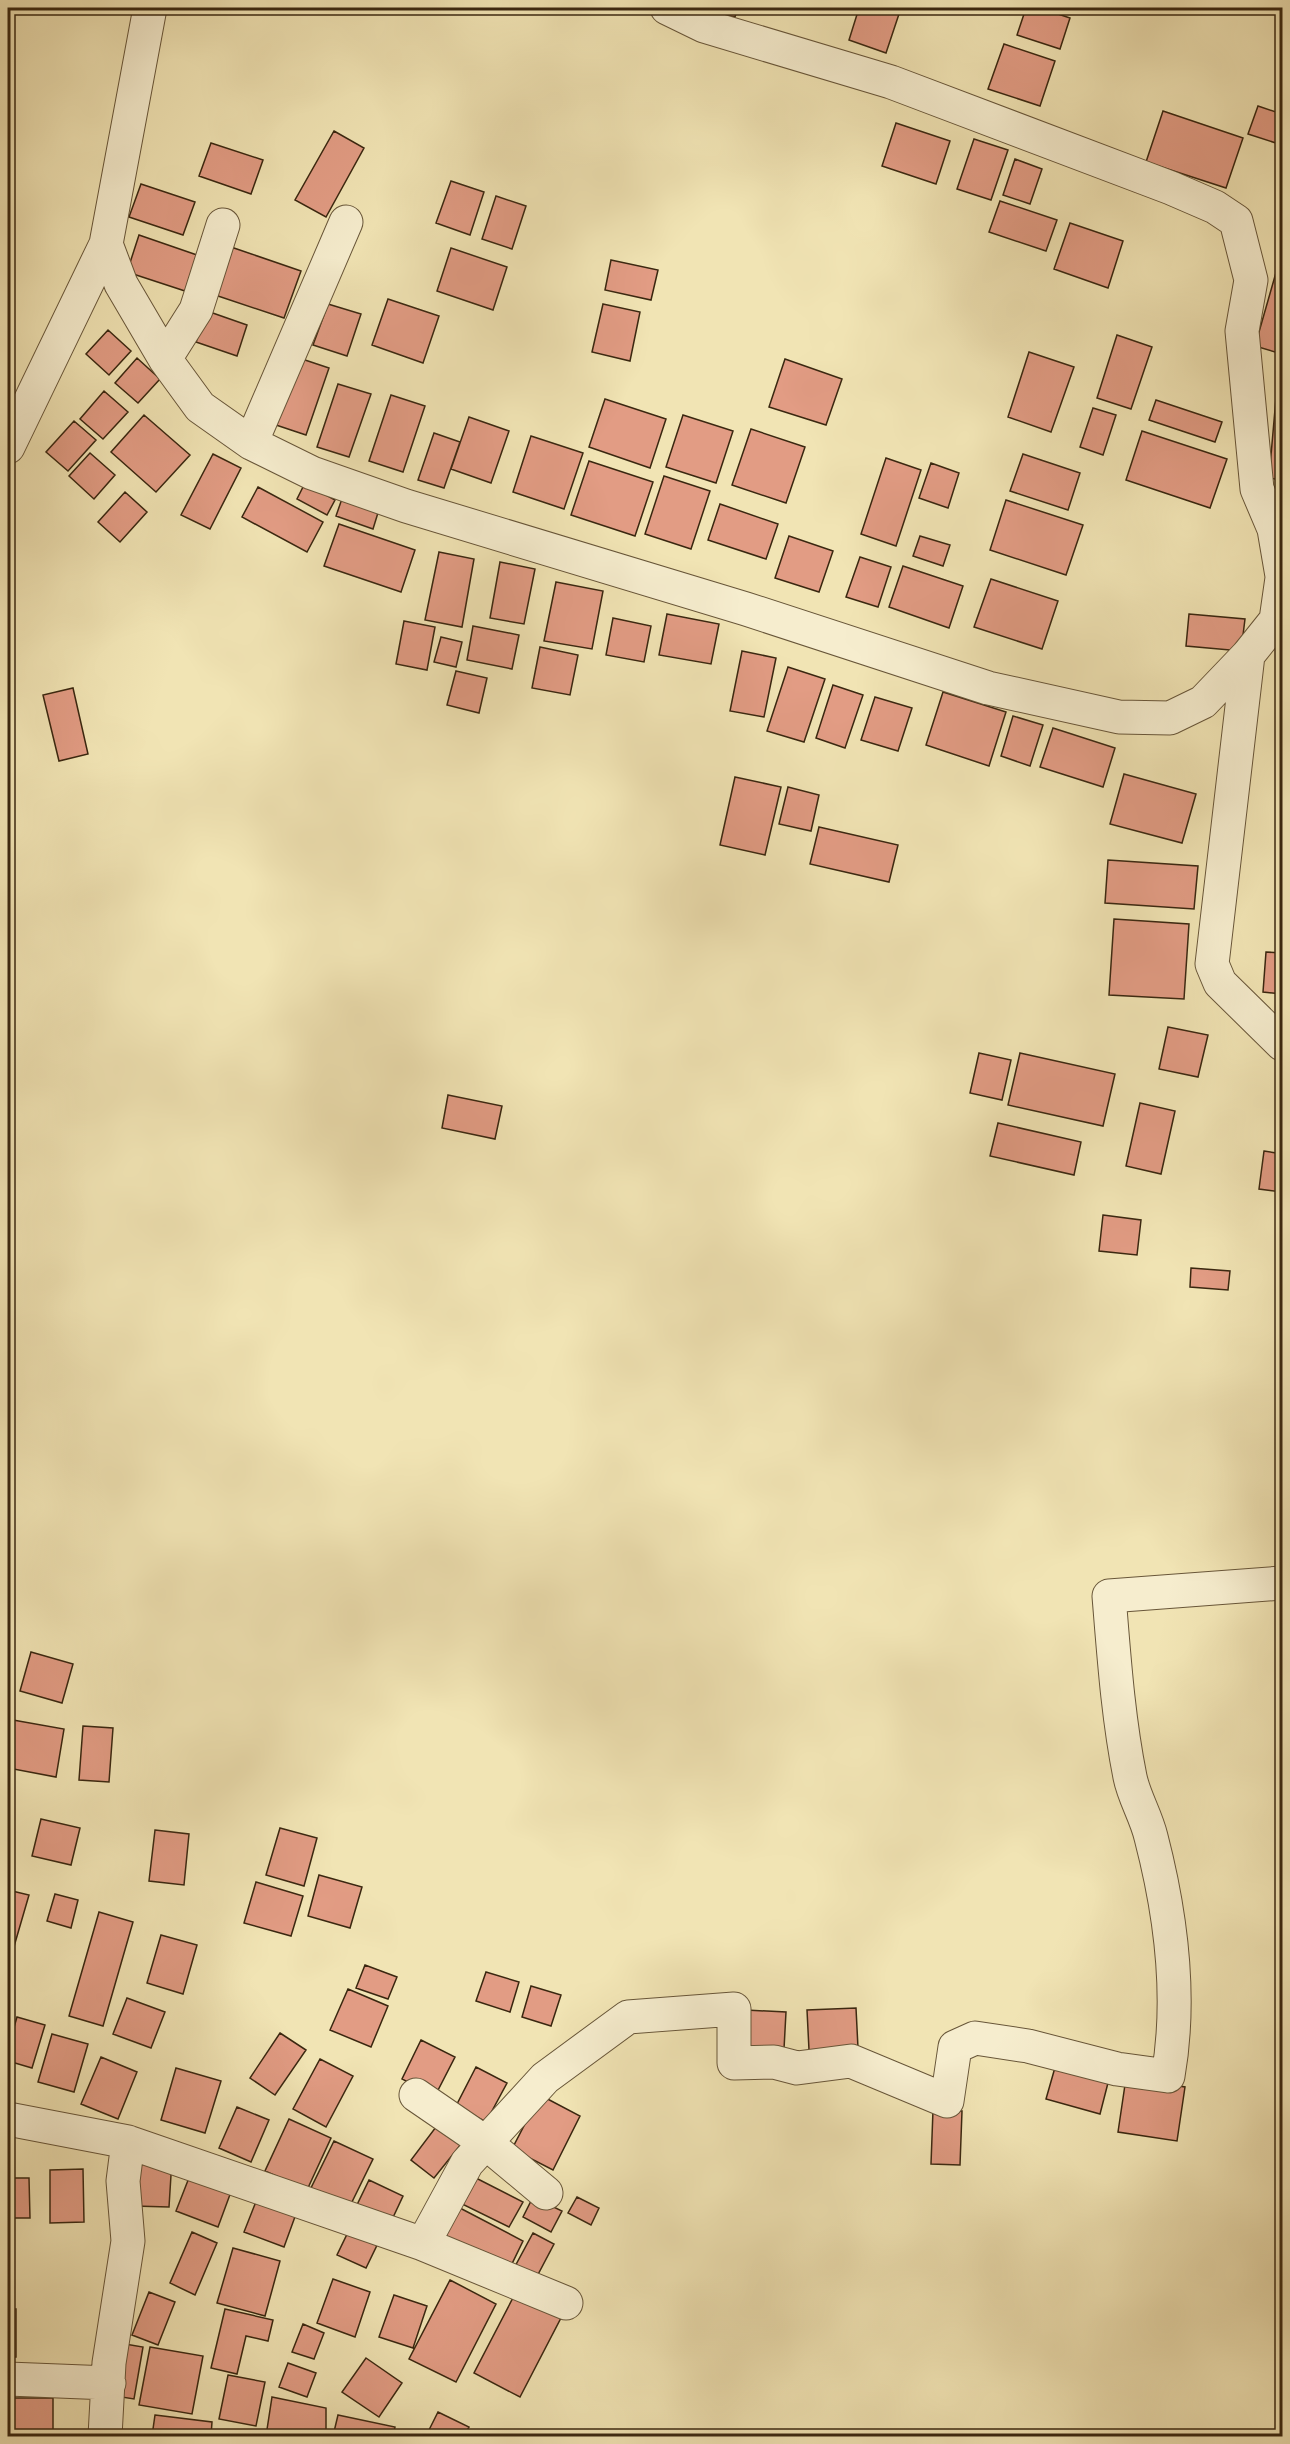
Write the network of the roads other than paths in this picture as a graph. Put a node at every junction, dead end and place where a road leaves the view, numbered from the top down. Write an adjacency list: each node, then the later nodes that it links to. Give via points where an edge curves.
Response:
1 (150, 8): 5 (street)
2 (667, 8): 9 (street, via 704,26 902,86 1171,188 1215,207 1236,222 1251,280 1242,332 1257,489 1274,529)
3 (346, 222): 7 (street)
4 (223, 225): 6 (street, via 196,310)
5 (106, 244): 6 (street, via 122,284); 8 (street)
6 (165, 360): 7 (street, via 200,406)
7 (251, 443): 10 (street, via 312,473 406,506 746,609 988,688 1119,717 1170,718 1203,702)
8 (8, 447)
9 (1282, 577): 10 (street, via 1276,620)
10 (1248, 655): 11 (street, via 1212,964 1220,983)
11 (1282, 1044)
12 (1282, 1583): 16 (street, via 1109,1596 1118,1711 1130,1780 1149,1828 1173,1941 1174,2043 1168,2076 975,2038 955,2047 946,2101 850,2061 796,2068 774,2062 734,2063 734,2009 628,2017 545,2078)
13 (416, 2095): 16 (street)
14 (8, 2119): 15 (street)
15 (129, 2142): 18 (street); 21 (street, via 123,2181 128,2241)
16 (486, 2143): 17 (street); 18 (street, via 467,2163)
17 (546, 2193)
18 (423, 2244): 19 (street)
19 (566, 2303)
20 (8, 2379): 21 (street)
21 (109, 2383): 22 (street)
22 (105, 2436)

